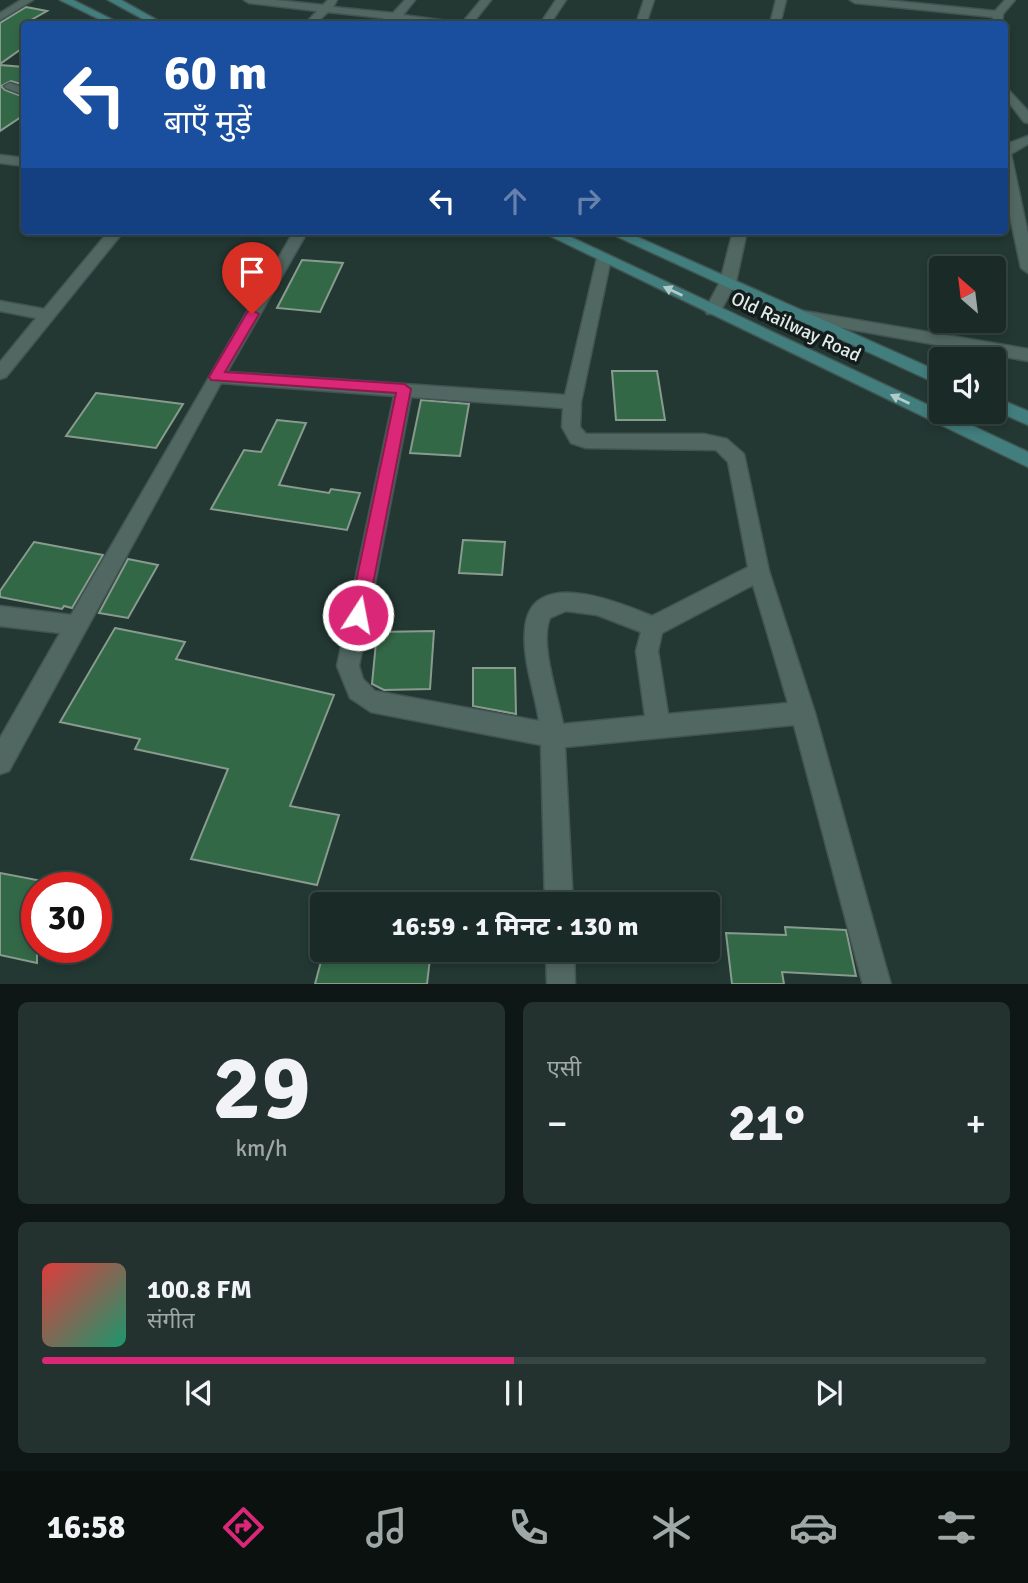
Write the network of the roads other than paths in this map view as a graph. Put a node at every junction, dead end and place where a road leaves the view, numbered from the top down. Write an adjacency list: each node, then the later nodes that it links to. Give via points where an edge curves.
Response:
1 (28, 0): 15 (street)
2 (65, 0): 18 (main road)
3 (113, 0): 19 (main road)
4 (249, 0): 5 (street)
5 (257, 0): 14 (street)
6 (411, 0): 16 (street)
7 (486, 0): 23 (street)
8 (561, 0): 24 (street)
9 (640, 0): 10 (street)
10 (649, 0): 25 (street)
11 (781, 0): 26 (street)
12 (855, 0): 17 (street)
13 (1010, 0): 17 (street)
14 (330, 4): 16 (street); 20 (street)
15 (0, 17)
16 (395, 17): 21 (street); 22 (street)
17 (998, 19)
18 (110, 21)
19 (153, 21)
20 (313, 21)
21 (385, 21)
22 (431, 21)
23 (469, 21)
24 (547, 21)
25 (642, 21)
26 (776, 21)
27 (10, 86): 28 (street)
28 (21, 91)
29 (1008, 93): 30 (street)
30 (1028, 119)
31 (1028, 139): 32 (street)
32 (1008, 149)
33 (0, 159): 34 (street)
34 (21, 162)
35 (1009, 200): 42 (street)
36 (114, 235): 46 (street)
37 (299, 235): 51 (street)
38 (555, 235): 41 (main road, Old Railway Road)
39 (621, 235): 43 (main road, Old Railway Road)
40 (739, 235): 43 (street)
41 (604, 258): 45 (main road, Old Railway Road, one-way to 41); 53 (street)
42 (1028, 268)
43 (728, 282): 45 (street); 47 (main road, Old Railway Road)
44 (0, 306): 46 (street)
45 (713, 310): 56 (main road, Old Railway Road, one-way to 45)
46 (46, 315): 49 (street)
47 (796, 315): 48 (street); 50 (main road, Old Railway Road)
48 (1028, 355)
49 (0, 373)
50 (929, 374)
51 (216, 377): 52 (street); 59 (street)
52 (404, 389): 53 (street); 63 (street, via 348,666 353,686 371,701)
53 (572, 402): 57 (street, via 570,426 577,438 586,442 704,441 729,449 737,459)
54 (1006, 408): 55 (main road)
55 (1028, 418)
56 (1028, 460)
57 (759, 570): 60 (street); 61 (street)
58 (0, 616): 59 (street)
59 (78, 626): 64 (street)
60 (653, 627): 62 (street, via 647,651); 63 (street, via 585,603 554,604 541,612 534,629)
61 (803, 713): 62 (street); 68 (street)
62 (658, 728): 63 (street)
63 (554, 736): 65 (street)
64 (0, 762)
65 (559, 892)
66 (560, 962): 67 (street)
67 (561, 984)
68 (877, 984)

